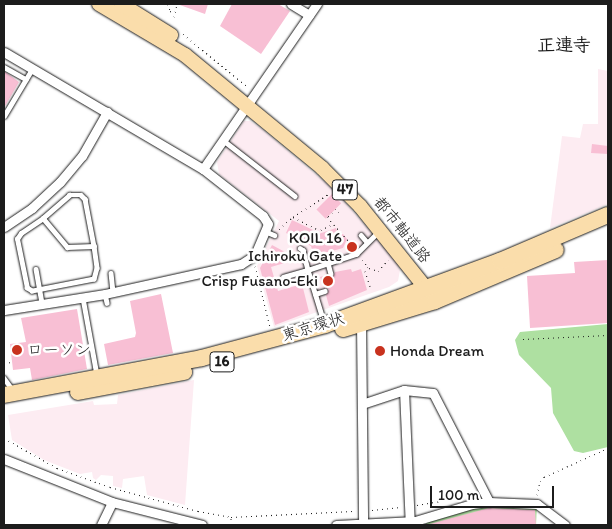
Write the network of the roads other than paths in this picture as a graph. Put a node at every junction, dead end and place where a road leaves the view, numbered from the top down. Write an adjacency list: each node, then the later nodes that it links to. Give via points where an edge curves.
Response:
1 (99, 4): 10 (main road, 都市軸道路 / 47, via 185,55)
2 (121, 4): 10 (main road, 都市軸道路 / 47, via 196,52)
3 (291, 4): 5 (street)
4 (318, 4): 5 (street)
5 (309, 15): 10 (street)
6 (4, 52): 8 (street)
7 (4, 67): 9 (lane)
8 (32, 69): 9 (lane); 11 (street, via 83,95)
9 (26, 79): 12 (lane)
10 (246, 108): 13 (street); 20 (main road, 都市軸道路 / 47, via 322,168)
11 (107, 112): 14 (street); 19 (street, via 82,156 60,182 32,208)
12 (4, 116)
13 (223, 140): 14 (street); 15 (lane)
14 (203, 169): 35 (street, via 263,216 273,233 248,262)
15 (295, 196)
16 (608, 215): 34 (highway, 東京環状 / 16)
17 (43, 218): 23 (lane, via 68,248); 23 (lane, via 69,195 81,195 85,199); 31 (lane, via 21,233 17,240 27,288)
18 (608, 226): 34 (highway, 東京環状 / 16)
19 (4, 227)
20 (381, 230): 22 (lane); 34 (main road, 都市軸道路 / 47)
21 (361, 235): 22 (lane)
22 (367, 242): 25 (lane, via 356,254)
23 (94, 246): 31 (lane, via 97,268 94,279)
24 (300, 248): 27 (lane)
25 (328, 263): 27 (lane); 29 (lane)
26 (36, 269): 31 (lane)
27 (308, 270): 30 (lane); 33 (lane)
28 (111, 273): 35 (lane)
29 (331, 274)
30 (283, 277)
31 (40, 290): 37 (lane)
32 (325, 291): 33 (lane)
33 (315, 294): 40 (lane)
34 (431, 295): 39 (highway, 東京環状 / 16)
35 (108, 297): 36 (street)
36 (83, 298): 37 (street); 41 (lane)
37 (42, 304): 38 (street)
38 (4, 310)
39 (362, 318): 40 (highway, 東京環状 / 16); 44 (highway, 東京環状 / 16, via 160,377); 45 (street)
40 (325, 325): 41 (highway, 東京環状 / 16, via 202,358)
41 (98, 377): 44 (highway, 東京環状 / 16)
42 (4, 378): 44 (lane)
43 (404, 390): 45 (street); 48 (street, via 433,393); 49 (street)
44 (7, 398)
45 (362, 404): 50 (street)
46 (4, 459): 47 (street)
47 (112, 502): 51 (street); 52 (street)
48 (488, 502): 49 (street); 54 (street, via 537,504)
49 (410, 523): 50 (street)
50 (362, 524): 53 (street)
51 (101, 525)
52 (202, 525)
53 (336, 525)
54 (565, 525)

